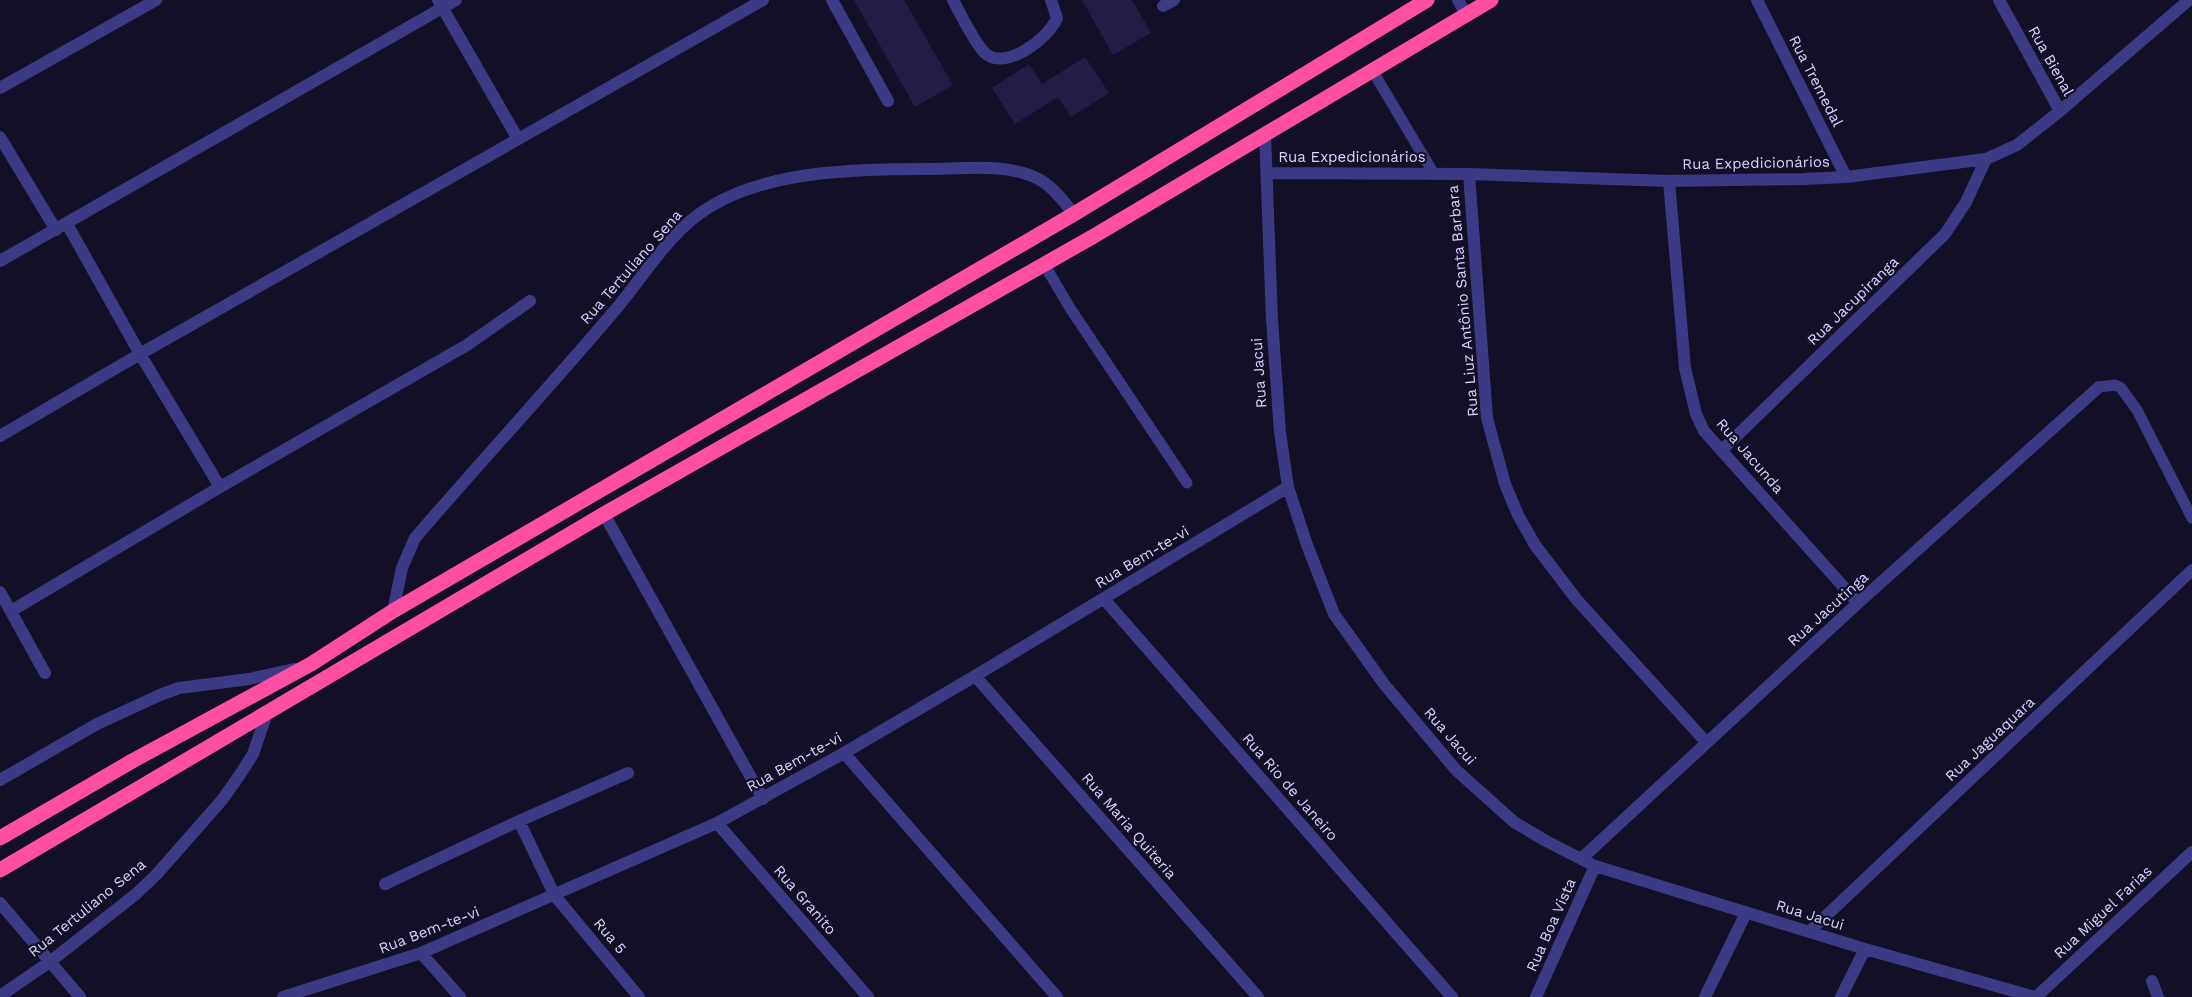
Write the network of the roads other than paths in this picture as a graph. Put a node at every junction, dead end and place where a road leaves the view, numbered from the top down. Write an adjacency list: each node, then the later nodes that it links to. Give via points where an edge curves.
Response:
1 (156, 0): 16 (street)
2 (456, 0): 13 (street)
3 (763, 0): 21 (street)
4 (832, 0): 17 (street)
5 (953, 0): 6 (street, via 984,53 996,57 1016,55 1038,43 1057,18)
6 (1051, 0)
7 (1427, 0): 28 (highway)
8 (1458, 0): 14 (street)
9 (1491, 0): 14 (highway)
10 (1757, 0): 26 (street, Rua Tremedal)
11 (1998, 0): 18 (street, Rua Bienal)
12 (2189, 0): 18 (street, Rua Expedicionários)
13 (441, 4): 21 (street); 29 (street)
14 (1466, 14): 15 (highway)
15 (1372, 70): 19 (highway); 24 (lane)
16 (0, 88)
17 (888, 100)
18 (2060, 111): 22 (street, Rua Expedicionários, via 2017,145)
19 (1266, 134): 23 (street, Rua Jacui); 32 (highway)
20 (0, 137): 30 (street)
21 (518, 139): 34 (street)
22 (1986, 159): 26 (street, Rua Expedicionários); 37 (street, Rua Jacupiranga, via 1966,202 1945,234)
23 (1267, 173): 24 (street, Rua Expedicionários); 40 (street, Rua Jacui, via 1272,320 1280,432)
24 (1434, 174): 25 (street, Rua Expedicionários)
25 (1469, 174): 27 (street, Rua Expedicionários); 53 (street, Rua Liuz Antônio Santa Barbara, via 1488,418 1504,484 1535,545 1577,600)
26 (1846, 177): 27 (street, Rua Expedicionários)
27 (1669, 181): 37 (street, Rua Jacunda, via 1687,376 1696,414 1704,431)
28 (1074, 214): 48 (highway); 48 (street, Rua Tertuliano Sena, via 1043,182 1028,174 999,170 840,171 764,185 708,207 672,241 415,538 402,568)
29 (67, 224): 30 (street); 34 (street)
30 (56, 230): 31 (street)
31 (0, 261)
32 (1044, 264): 38 (lane); 41 (highway)
33 (530, 301): 39 (street, via 467,345)
34 (140, 354): 36 (street); 39 (street)
35 (2099, 387): 42 (lane, via 2115,385 2121,388 2137,410); 46 (street, Rua Jacutinga)
36 (0, 436)
37 (1722, 450): 46 (street, Rua Jacunda)
38 (1186, 483)
39 (220, 486): 47 (street)
40 (1288, 487): 45 (street, Rua Bem-te-vi); 62 (street, Rua Jacui, via 1334,614 1384,684 1481,795 1514,822)
41 (604, 514): 52 (highway); 57 (street)
42 (2192, 518)
43 (2192, 570): 69 (street, Rua Jaguaquara)
44 (0, 592): 47 (street)
45 (1104, 599): 51 (street, Rua Bem-te-vi); 83 (street, Rua Rio de Janeiro)
46 (1858, 603): 53 (street, Rua Jacutinga)
47 (11, 611): 50 (street)
48 (393, 611): 49 (highway)
49 (311, 664): 56 (street, via 258,678 179,688 97,724); 60 (highway, via 134,760)
50 (45, 672)
51 (975, 676): 54 (street, Rua Bem-te-vi); 82 (street, Rua Maria Quiteria)
52 (267, 713): 64 (highway); 72 (street, Rua Tertuliano Sena, via 253,754 222,800 136,894)
53 (1706, 742): 62 (street, Rua Jacutinga)
54 (844, 753): 57 (street, Rua Bem-te-vi); 81 (street)
55 (628, 773): 58 (street)
56 (0, 780)
57 (763, 798): 59 (street, Rua Bem-te-vi)
58 (519, 821): 65 (street); 66 (street, Rua 5)
59 (717, 824): 66 (street, Rua Bem-te-vi); 80 (street, Rua Granito)
60 (0, 838)
61 (2192, 852): 74 (street, Rua Miguel Farias)
62 (1581, 859): 63 (street, Rua Jacui)
63 (1595, 866): 68 (street, Rua Jacui); 84 (street, Rua Boa Vista)
64 (0, 870)
65 (385, 884)
66 (555, 896): 71 (street, Rua Bem-te-vi); 79 (street, Rua 5)
67 (0, 903): 72 (street)
68 (1746, 913): 69 (street, Rua Jacui); 85 (street)
69 (1810, 931): 70 (street, Rua Jacui)
70 (1865, 949): 74 (street, Rua Jacui); 86 (street)
71 (421, 953): 77 (street, Rua Bem-te-vi); 78 (street)
72 (51, 961): 75 (street, Rua Tertuliano Sena); 76 (street)
73 (2152, 981): 87 (street)
74 (2042, 995)
75 (0, 996)
76 (80, 997)
77 (283, 997)
78 (460, 997)
79 (639, 997)
80 (868, 997)
81 (1057, 997)
82 (1258, 997)
83 (1452, 997)
84 (1536, 997)
85 (1706, 997)
86 (1841, 997)
87 (2158, 997)

